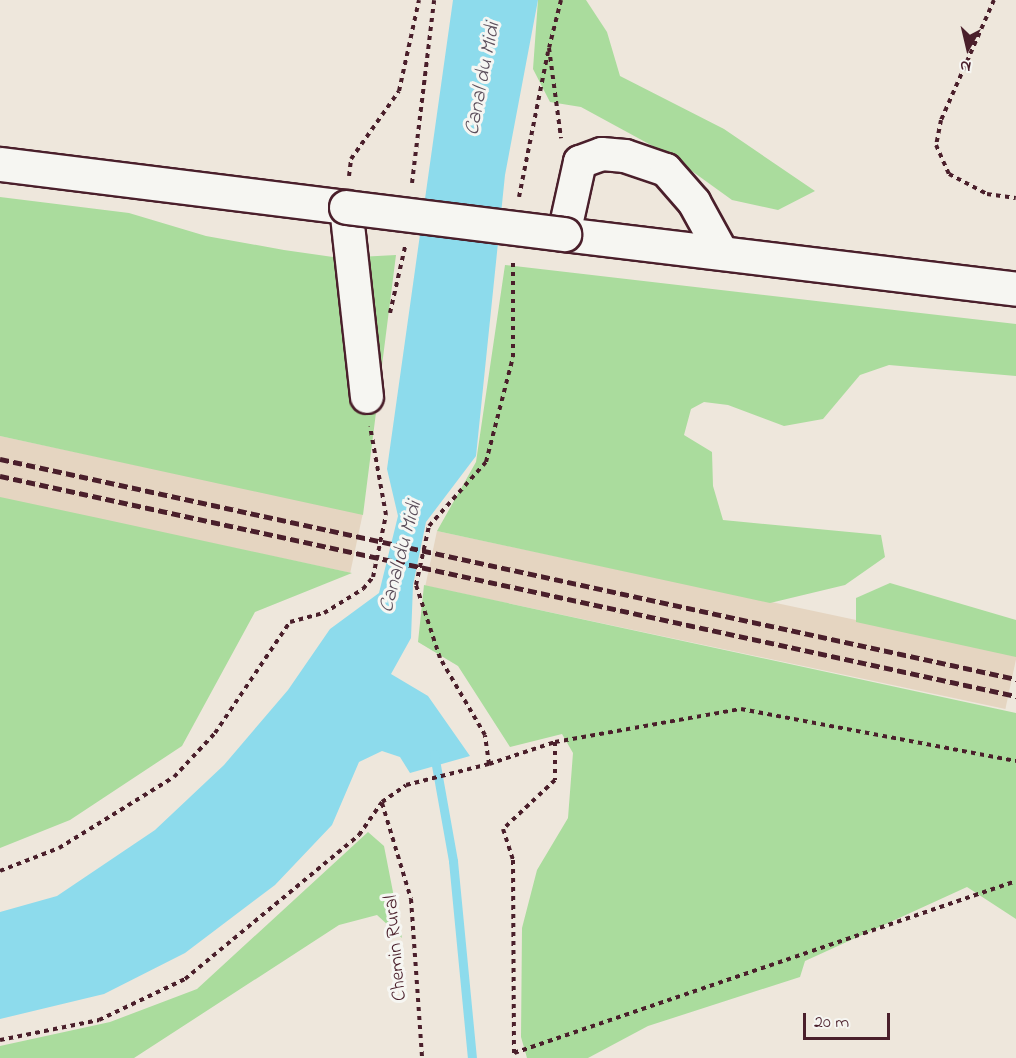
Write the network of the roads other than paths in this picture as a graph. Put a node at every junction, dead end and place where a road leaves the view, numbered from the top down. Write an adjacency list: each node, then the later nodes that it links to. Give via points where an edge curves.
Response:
1 (0, 164): 2 (main road)
2 (345, 207): 3 (main road, bridge); 6 (lane)
3 (564, 234): 4 (main road); 4 (lane, via 580,162 602,154 626,156 666,170 694,202)
4 (722, 253): 5 (main road)
5 (1016, 289)
6 (367, 397)

